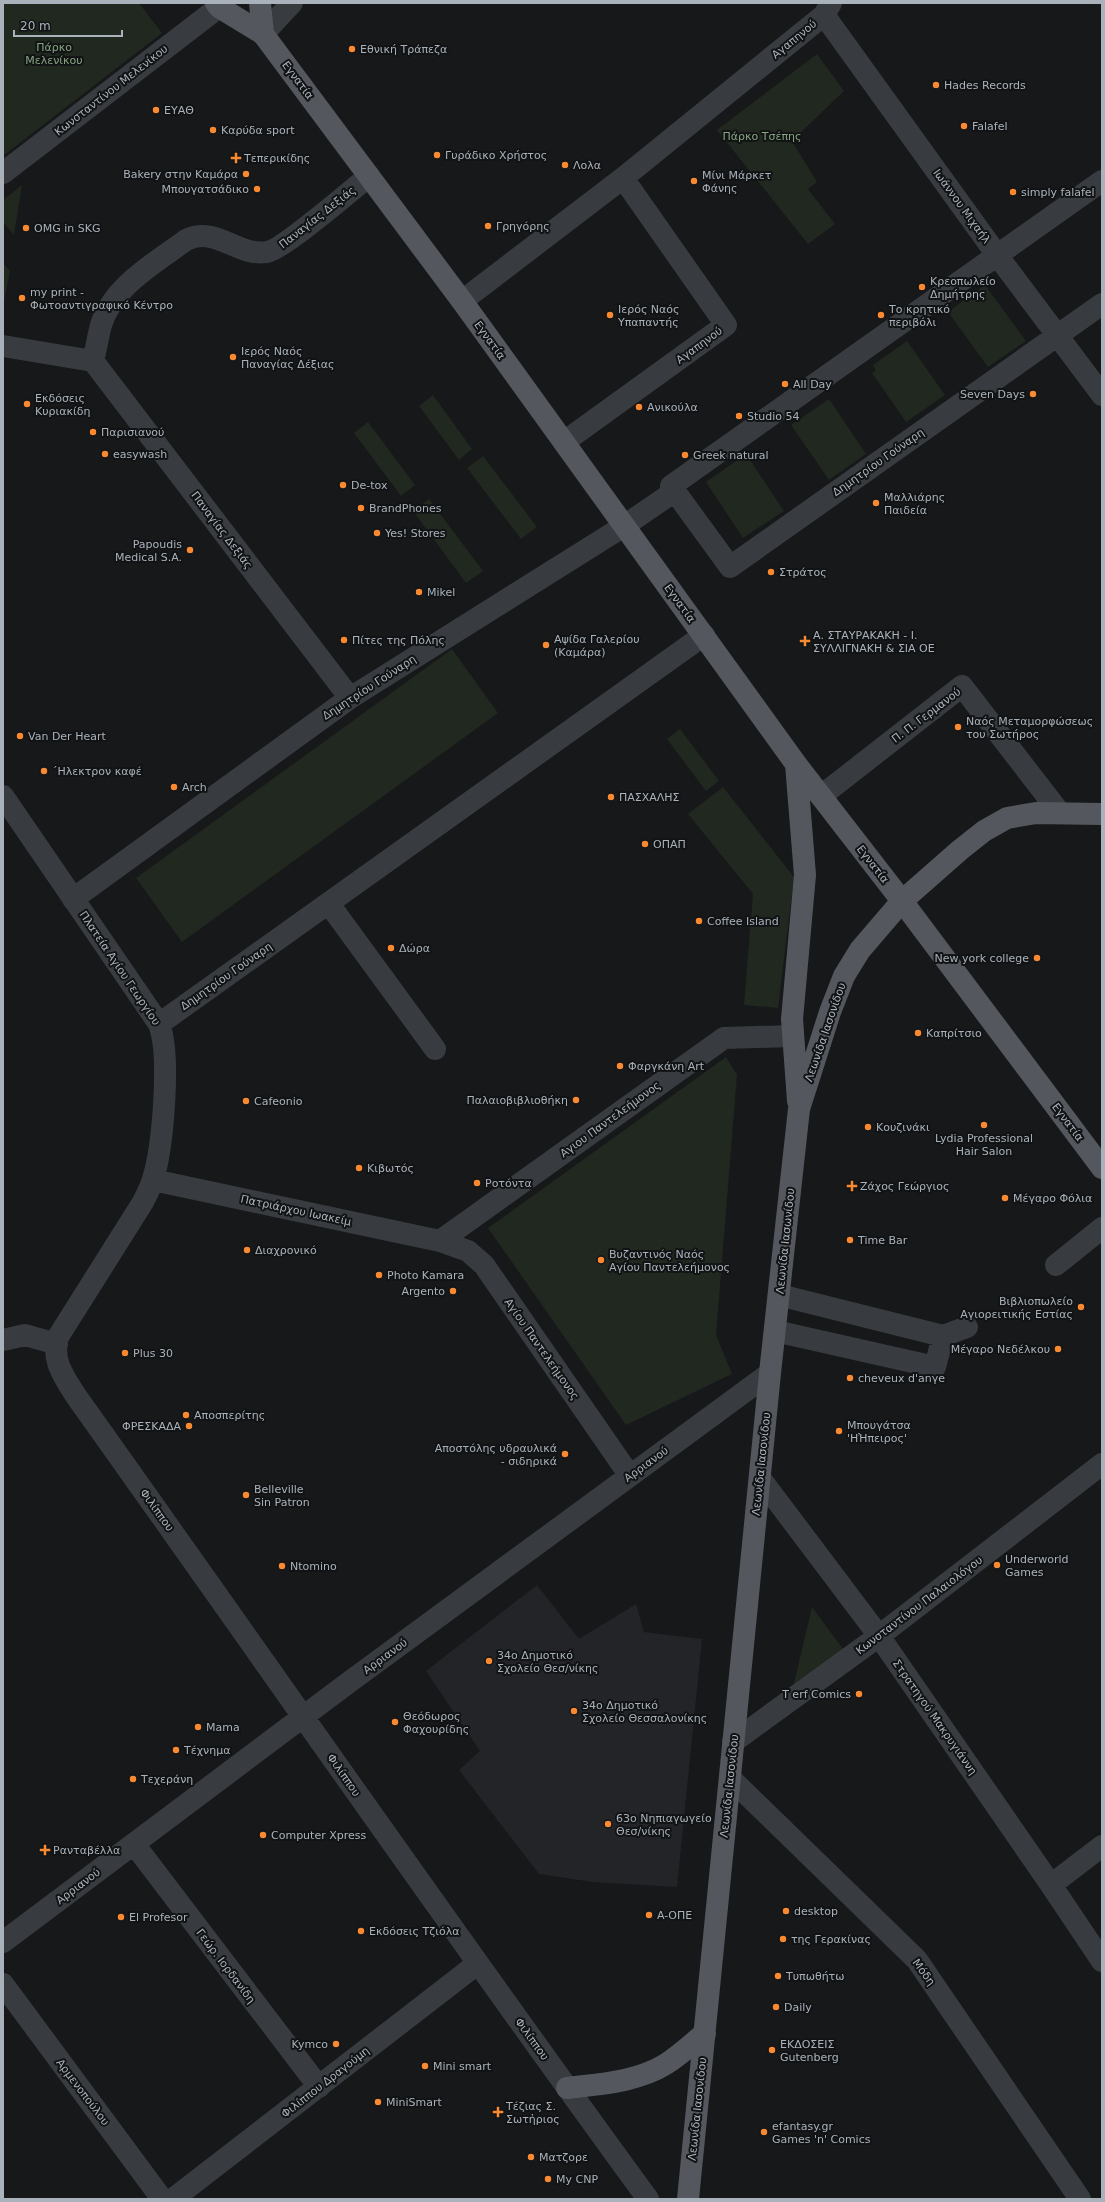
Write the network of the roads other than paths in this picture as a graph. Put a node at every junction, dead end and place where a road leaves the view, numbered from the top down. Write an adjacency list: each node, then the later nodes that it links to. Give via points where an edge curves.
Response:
1 (260, 3): 5 (main road)
2 (292, 3): 5 (street)
3 (217, 5): 5 (main road, Εγνατία); 6 (street, Κωνσταντίνου Μελενίκου)
4 (828, 9): 8 (street, Αγαπηνού); 10 (street, Ιωάννου Μιχαήλ)
5 (263, 34): 7 (main road, Εγνατία)
6 (3, 174)
7 (369, 176): 11 (main road, Εγνατία); 15 (street, Παναγίας Δεξιάς, via 270,252 247,251 210,236 193,236 186,240 142,272 115,299 101,325)
8 (623, 178): 11 (street, Αγαπηνού); 17 (street, Αγαπηνού, via 726,325)
9 (1102, 181): 10 (street, Δημητρίου Γούναρη)
10 (998, 255): 13 (street, Ιωάννου Μιχαήλ); 18 (street, Δημητρίου Γούναρη, via 671,486)
11 (462, 301): 17 (main road, Εγνατία)
12 (1102, 304): 13 (street, Δημητρίου Γούναρη)
13 (1058, 335): 16 (street, Ιωάννου Μιχαήλ); 18 (street, Δημητρίου Γούναρη, via 730,567)
14 (10, 346): 15 (street)
15 (94, 361): 21 (street, Παναγίας Δεξιάς)
16 (1102, 395)
17 (564, 442): 19 (main road, Εγνατία)
18 (675, 491): 19 (street, Δημητρίου Γούναρη)
19 (624, 526): 20 (main road, Εγνατία); 21 (street, Δημητρίου Γούναρη)
20 (704, 635): 22 (main road, Εγνατία); 29 (street, Δημητρίου Γούναρη)
21 (350, 698): 27 (street, Δημητρίου Γούναρη)
22 (796, 764): 24 (main road, Εγνατία); 31 (main road, via 805,875)
23 (3, 796): 27 (street, Πλατεία Αγίου Γεωργίου)
24 (821, 796): 25 (street, Π. Π. Γερμανού, via 962,686); 28 (main road, Εγνατία)
25 (1060, 814): 26 (main road, Λεωνίδα Ιασονίδου); 28 (main road, Λεωνίδα Ιασονίδου, via 1028,813 1001,820 960,850)
26 (1102, 814)
27 (73, 899): 30 (street, Πλατεία Αγίου Γεωργίου)
28 (902, 901): 33 (main road, Λεωνίδα Ιασονίδου, via 865,944 844,976); 34 (main road, Εγνατία)
29 (329, 904): 30 (street, Δημητρίου Γούναρη); 32 (street)
30 (158, 1024): 35 (street, Πλατεία Αγίου Γεωργίου, via 163,1043 164,1088 162,1130)
31 (792, 1036): 33 (main road); 37 (street, Αγιου Παντελεήμονος, via 724,1038)
32 (435, 1050)
33 (799, 1109): 39 (main road, Λεωνίδα Ιασωνίδου)
34 (1102, 1168)
35 (153, 1180): 37 (street, Πατριάρχου Ιωακείμ); 44 (street, Πλατεία Αγίου Γεωργίου, via 143,1202 71,1313)
36 (1102, 1228): 38 (street)
37 (440, 1241): 47 (street, Αγίου Παντελεήμονος, via 468,1251 484,1265)
38 (1056, 1265)
39 (779, 1295): 41 (main road, Λεωνίδα Ιασωνίδου); 42 (street)
40 (967, 1327): 42 (street)
41 (775, 1331): 42 (street, via 935,1367); 45 (main road, Λεωνίδα Ιασωνίδου)
42 (944, 1336)
43 (3, 1340): 44 (street, via 25,1335)
44 (56, 1344): 50 (street, Φιλίππου, via 57,1360 67,1384)
45 (770, 1373): 47 (street, Αρριανού); 48 (main road, Λεωνίδα Ιασονίδου)
46 (1102, 1464): 49 (street, Κωνσταντίνου Παλαιολόγου)
47 (630, 1476): 50 (street, Αρριανού)
48 (760, 1478): 49 (street, Στρατηγού Μακρυγιάννη); 51 (main road, Λεωνίδα Ιασονίδου)
49 (878, 1636): 51 (street, Κωνσταντίνου Παλαιολόγου); 55 (street, Στρατηγού Μακρυγιάννη)
50 (304, 1716): 53 (street, Αρριανού); 58 (street, Φιλίππου)
51 (733, 1742): 52 (main road, Λεωνίδα Ιασονίδου)
52 (730, 1778): 60 (main road, Λεωνίδα Ιασονίδου); 67 (street, Μόδη, via 917,1960)
53 (134, 1844): 56 (street, Αρριανού); 61 (street, Γεώρ. Ιορδανίδη)
54 (1102, 1846): 55 (street)
55 (1051, 1884): 57 (street, Στρατηγού Μακρυγιάννη)
56 (3, 1942)
57 (1102, 1961)
58 (477, 1964): 61 (street, Φιλίππου Δραγούμη); 62 (street, Φιλίππου)
59 (3, 1984): 63 (street, Αρμενοπούλου)
60 (705, 2033): 62 (main road, via 654,2070 609,2083); 66 (main road, Λεωνίδα Ιασονίδου)
61 (319, 2088): 64 (street, Φιλίππου Δραγούμη)
62 (567, 2088): 65 (street, Φιλίππου)
63 (162, 2199)
64 (173, 2199)
65 (648, 2199)
66 (688, 2199)
67 (1080, 2199)

